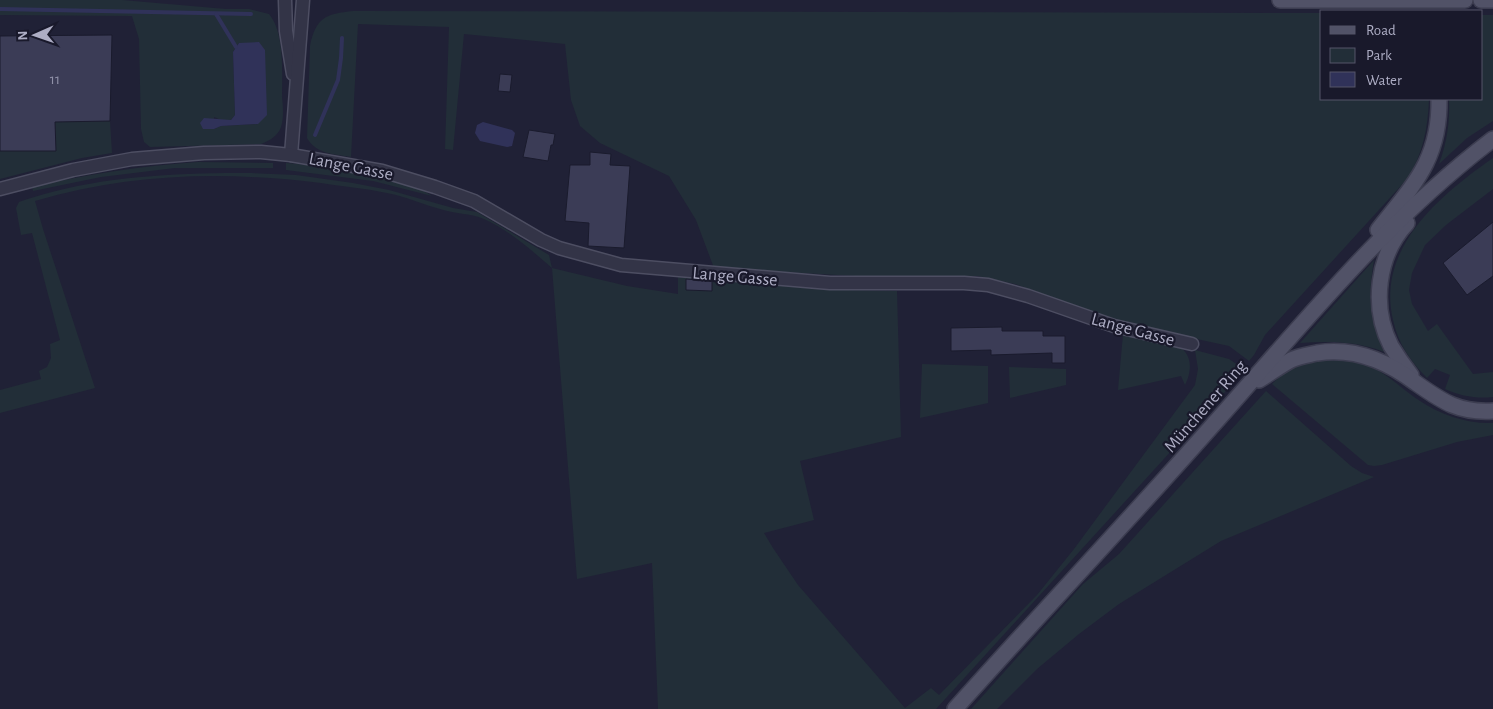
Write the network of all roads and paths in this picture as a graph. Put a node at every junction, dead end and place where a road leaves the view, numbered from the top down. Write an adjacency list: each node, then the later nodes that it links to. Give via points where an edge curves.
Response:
1 (286, 0): 8 (street, Lange Gasse, via 288,46)
2 (303, 0): 8 (street, Lange Gasse)
3 (1280, 0): 4 (main road)
4 (1436, 0): 5 (main road)
5 (1465, 0)
6 (1481, 0): 7 (main road)
7 (1493, 0)
8 (296, 91): 11 (street, Lange Gasse)
9 (1439, 100): 14 (main road, via 1438,131 1426,164)
10 (1493, 139): 12 (main road, Münchener Ring)
11 (291, 155): 13 (street, Lange Gasse, via 204,153 132,159); 15 (street, Lange Gasse, via 382,171 435,186 474,201 558,248 621,265 830,283 988,285 1114,326)
12 (1466, 160): 14 (main road, Münchener Ring, via 1429,191); 16 (main road, via 1404,226 1390,248 1381,275 1380,306 1386,332 1400,360)
13 (0, 188)
14 (1342, 277): 17 (main road, Münchener Ring)
15 (1192, 344)
16 (1418, 383): 17 (main road, via 1372,358 1333,351 1292,360); 18 (main road, via 1437,398 1455,406 1473,411)
17 (1245, 389): 19 (main road, Münchener Ring)
18 (1493, 411)
19 (955, 709)

